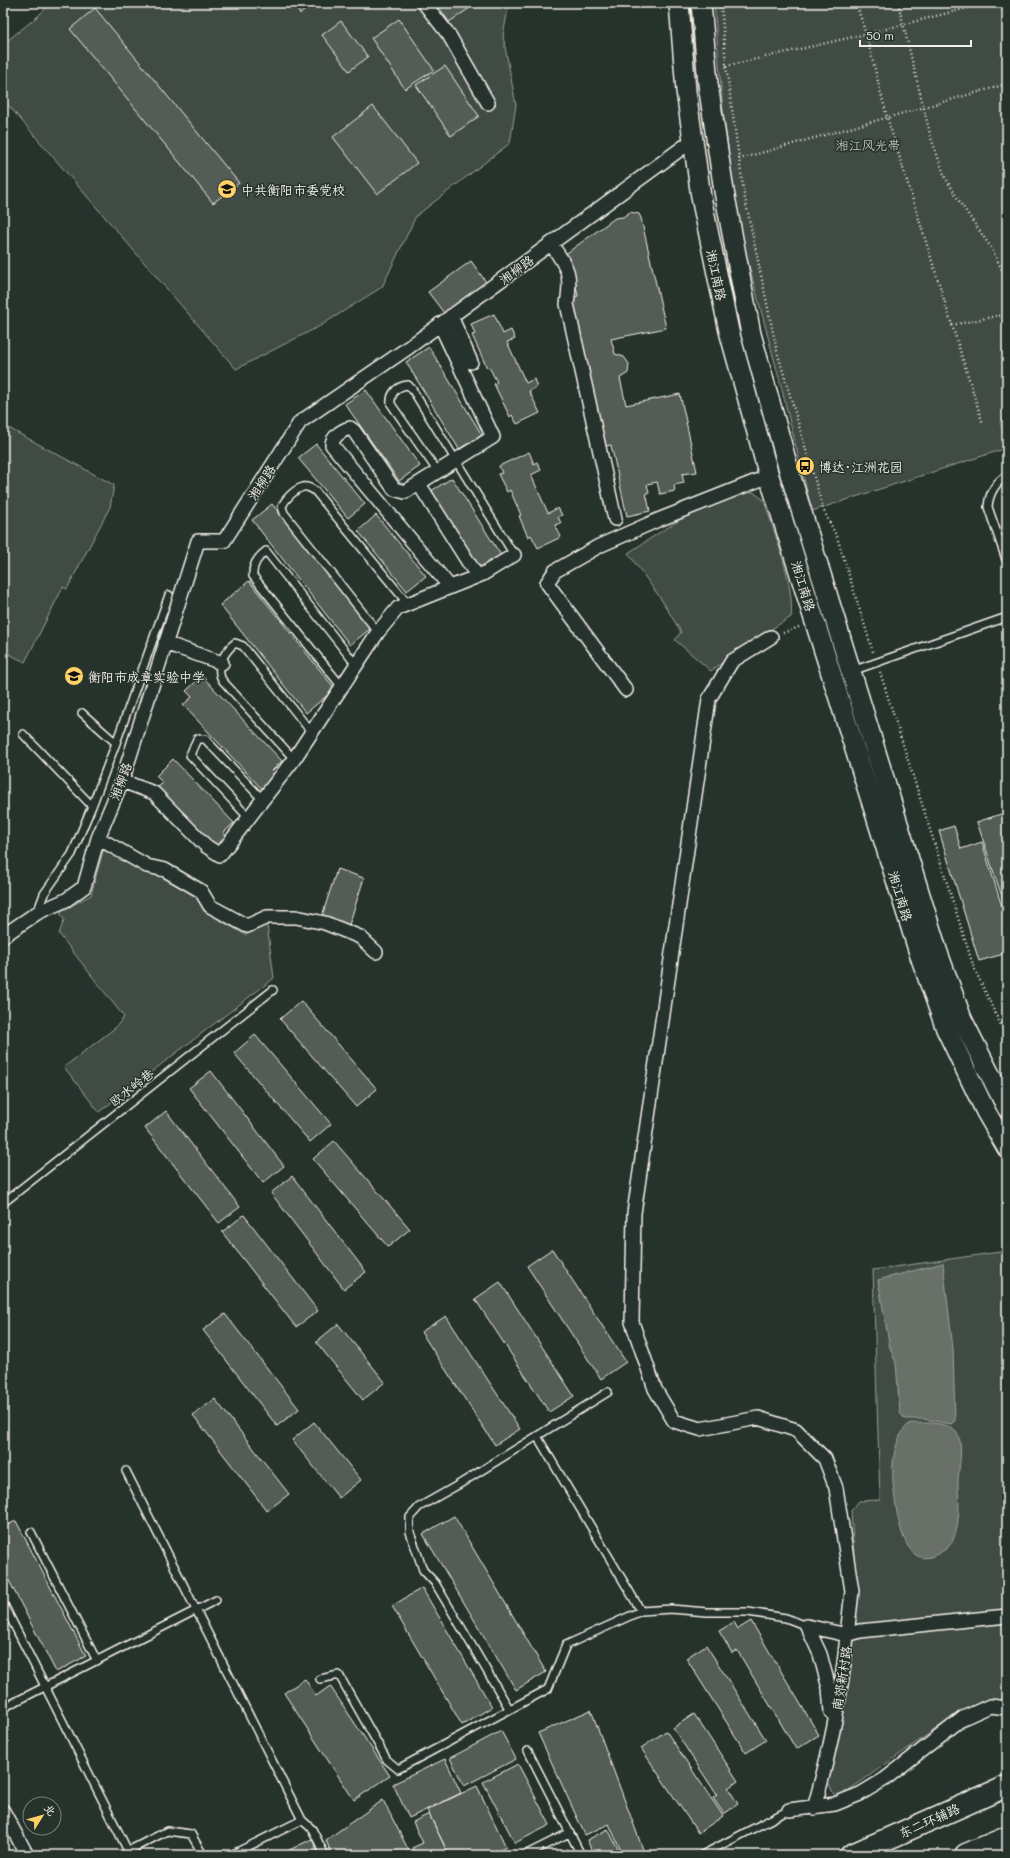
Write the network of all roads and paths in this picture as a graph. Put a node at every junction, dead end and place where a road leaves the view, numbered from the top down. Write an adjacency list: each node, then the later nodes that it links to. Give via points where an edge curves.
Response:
1 (424, 3): 14 (street, via 449,35)
2 (679, 3): 17 (main road, 湘江南路)
3 (701, 3): 48 (main road, 湘江南路, via 708,84 751,334 790,474)
4 (720, 3): 12 (path)
5 (856, 3): 11 (path)
6 (898, 3): 10 (path)
7 (987, 3): 10 (path)
8 (1001, 3): 9 (path)
9 (1007, 22)
10 (903, 24): 11 (path); 15 (path)
11 (866, 34): 12 (path); 16 (path)
12 (726, 66): 18 (path)
13 (1007, 84): 15 (path)
14 (488, 103)
15 (924, 107): 16 (path); 20 (path, via 931,138 945,177 992,249)
16 (887, 117): 18 (path); 24 (path)
17 (693, 140): 19 (street, 湘柳路); 31 (main road, 湘江南路, via 701,197 729,331)
18 (739, 159): 45 (path, via 777,351 824,511 837,537)
19 (551, 244): 22 (street, 湘柳路); 33 (street, via 567,266 570,285 567,304)
20 (1007, 280)
21 (1007, 314): 24 (path)
22 (451, 316): 23 (street, 湘柳路); 25 (street)
23 (440, 324): 25 (street); 44 (street, 湘柳路, via 300,422 224,541 198,541)
24 (952, 325): 27 (path)
25 (459, 350): 26 (street); 28 (street, via 493,437)
26 (471, 362)
27 (983, 424)
28 (456, 460): 29 (street); 29 (lane, via 412,389 408,385 402,386 394,392 391,404); 34 (lane)
29 (438, 472): 32 (street)
30 (1007, 475): 35 (lane, via 994,486 988,507)
31 (769, 476): 50 (street, via 599,546 555,571 547,584); 67 (main road, 湘江南路, via 919,953 944,1022 986,1112)
32 (419, 484): 36 (street); 37 (street, via 405,492 394,489 350,428 332,441 332,445)
33 (615, 519)
34 (514, 555): 36 (street)
35 (1007, 562)
36 (476, 576): 37 (street)
37 (450, 587): 39 (street)
38 (169, 595): 54 (lane)
39 (408, 604): 42 (street, via 398,608); 42 (lane, via 315,491 303,487 283,502 284,513)
40 (1007, 617): 45 (lane)
41 (801, 627): 43 (path)
42 (378, 632): 47 (street)
43 (771, 637): 79 (street, via 732,661 709,699 634,1213 632,1322 655,1389 674,1421 700,1429 758,1418 796,1430 825,1459 836,1488 852,1591)
44 (165, 643): 46 (street); 56 (street, 湘柳路)
45 (877, 662): 48 (lane); 65 (path, via 974,968)
46 (222, 663): 52 (lane, via 225,653 235,643 243,646); 55 (lane, via 222,680)
47 (356, 666): 49 (street); 49 (lane, via 266,551 259,556 253,576)
48 (851, 671): 66 (main road, 湘江南路, via 938,953 962,1019)
49 (342, 687): 52 (street)
50 (626, 690)
51 (82, 713): 54 (lane)
52 (312, 733): 55 (street)
53 (23, 734): 58 (lane)
54 (116, 743): 58 (lane)
55 (294, 759): 57 (street)
56 (122, 781): 59 (street, via 154,793 206,846 220,855); 60 (street, 湘柳路)
57 (263, 800): 59 (street); 59 (lane, via 205,739 197,739 190,755)
58 (92, 806): 61 (lane, via 72,854 44,894)
59 (249, 818)
60 (98, 838): 61 (street, 湘柳路, via 84,887 66,900); 63 (street, via 147,866 165,870 201,891 210,906 247,926 267,917 296,917 325,923 360,936)
61 (37, 913): 62 (street, 湘柳路)
62 (3, 936)
63 (376, 952)
64 (273, 990): 68 (lane, 欧水岭巷)
65 (1007, 1038)
66 (1007, 1108)
67 (1007, 1148)
68 (3, 1203)
69 (608, 1392): 70 (lane)
70 (537, 1436): 76 (lane); 85 (lane, via 419,1507 410,1517 410,1532 423,1570 435,1583)
71 (126, 1471): 75 (lane)
72 (32, 1532): 80 (lane)
73 (216, 1600): 75 (lane)
74 (3, 1603): 82 (lane)
75 (196, 1610): 80 (lane); 92 (lane)
76 (641, 1611): 78 (lane, via 671,1609 748,1612 786,1618); 85 (lane, via 566,1645 548,1689)
77 (1007, 1616): 79 (street, 南郊新村路, via 860,1631)
78 (807, 1626): 79 (street); 86 (street, via 822,1661 829,1688)
79 (847, 1635): 86 (street, 南郊新村路)
80 (97, 1661): 82 (lane)
81 (320, 1679): 85 (lane, via 339,1674 387,1760 398,1769)
82 (46, 1687): 83 (lane); 95 (lane)
83 (3, 1708)
84 (1007, 1708): 89 (street, via 990,1706 963,1718 885,1779 836,1804)
85 (510, 1710)
86 (832, 1729): 89 (street, 南郊新村路)
87 (528, 1751): 93 (lane)
88 (1007, 1786): 103 (main road, 东二环辅路)
89 (814, 1808): 90 (street)
90 (789, 1810): 102 (lane)
91 (3, 1811): 96 (street)
92 (302, 1820): 98 (lane); 99 (lane, via 312,1829)
93 (569, 1833): 100 (lane); 101 (lane)
94 (1007, 1838): 104 (highway)
95 (129, 1853): 97 (lane, via 167,1831 191,1834)
96 (27, 1855)
97 (202, 1855)
98 (231, 1855)
99 (325, 1855)
100 (525, 1855)
101 (581, 1855)
102 (702, 1855)
103 (851, 1855)
104 (966, 1855)

